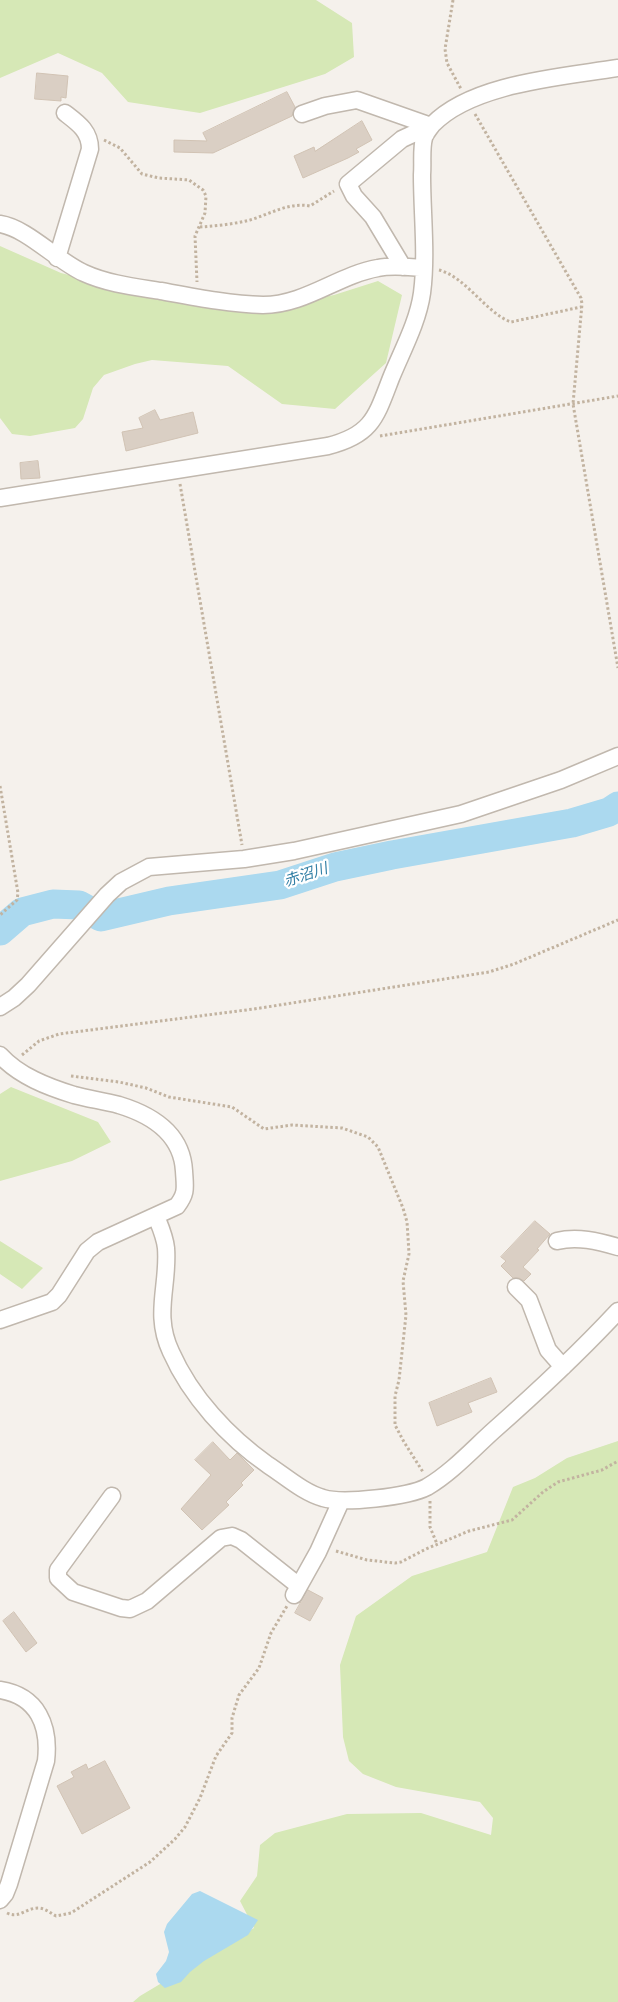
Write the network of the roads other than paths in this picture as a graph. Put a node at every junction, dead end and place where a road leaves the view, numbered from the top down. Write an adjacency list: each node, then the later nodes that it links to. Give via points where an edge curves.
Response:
1 (618, 68): 4 (street, via 489,92 468,101)
2 (65, 113): 6 (street, via 87,134 90,148)
3 (302, 114): 4 (street, via 357,100)
4 (429, 130): 7 (street, via 402,139 348,184 354,196 373,216); 8 (street, via 424,137 423,156)
5 (0, 224): 6 (street, via 20,231)
6 (57, 258): 7 (street, via 86,274 112,282 198,298 262,305 278,304 366,271)
7 (404, 267): 8 (street)
8 (423, 268): 9 (street, via 422,293 415,318 384,396 373,420 347,441)
9 (0, 498)
10 (618, 756): 11 (street, via 561,780 461,814 341,842 244,859 149,867 121,882 107,895 28,984)
11 (0, 1007)
12 (6, 1066): 13 (street, via 76,1096 138,1112 170,1133 179,1145 184,1165 185,1195 176,1206)
13 (156, 1216): 18 (street, via 98,1242 87,1251 52,1302); 21 (street, via 166,1246 162,1324 171,1352 185,1378 205,1406 256,1456 321,1498)
14 (556, 1241): 15 (street, via 578,1238)
15 (618, 1247)
16 (516, 1287): 19 (street, via 529,1300 548,1350)
17 (618, 1311): 19 (street)
18 (0, 1320)
19 (563, 1367): 21 (street, via 430,1484 409,1494)
20 (112, 1496): 21 (street, via 58,1570 58,1578 74,1592 130,1609 156,1595 221,1538 232,1536 241,1540 296,1591)
21 (340, 1500)
22 (0, 1690): 23 (street, via 22,1697 33,1705 44,1726 48,1744)
23 (3, 1906)

